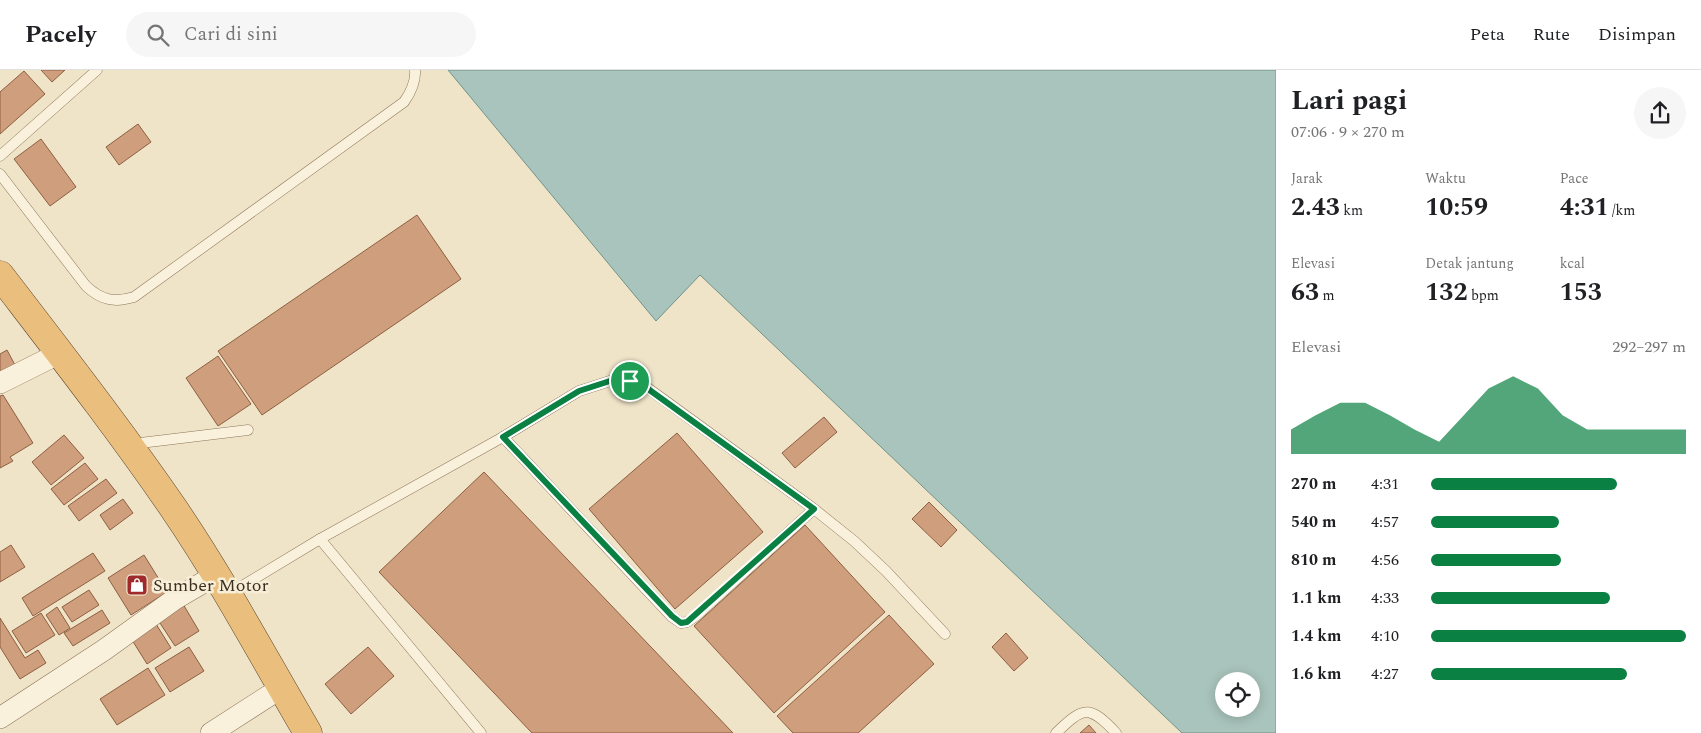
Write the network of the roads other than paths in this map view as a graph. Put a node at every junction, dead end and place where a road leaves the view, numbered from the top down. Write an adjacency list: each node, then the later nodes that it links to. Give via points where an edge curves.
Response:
1 (96, 70): 3 (lane)
2 (415, 70): 4 (lane, via 412,90 404,102 134,297 120,301 95,294 86,286)
3 (0, 156)
4 (0, 174)
5 (0, 275): 6 (highway)
6 (60, 353): 7 (street); 10 (highway)
7 (0, 383)
8 (248, 430): 10 (lane)
9 (503, 437): 11 (lane, via 579,391 613,380 630,381 644,386); 11 (lane, via 681,623 696,616); 12 (lane)
10 (128, 445): 13 (highway, via 175,510)
11 (814, 509): 14 (lane, via 886,571)
12 (320, 539): 13 (lane); 19 (lane)
13 (222, 585): 15 (highway); 16 (street, via 175,599)
14 (945, 634)
15 (281, 688): 17 (street); 18 (highway)
16 (0, 718)
17 (211, 733)
18 (308, 733)
19 (481, 733)
20 (1056, 733): 21 (lane, via 1076,715 1089,712)
21 (1116, 733)

